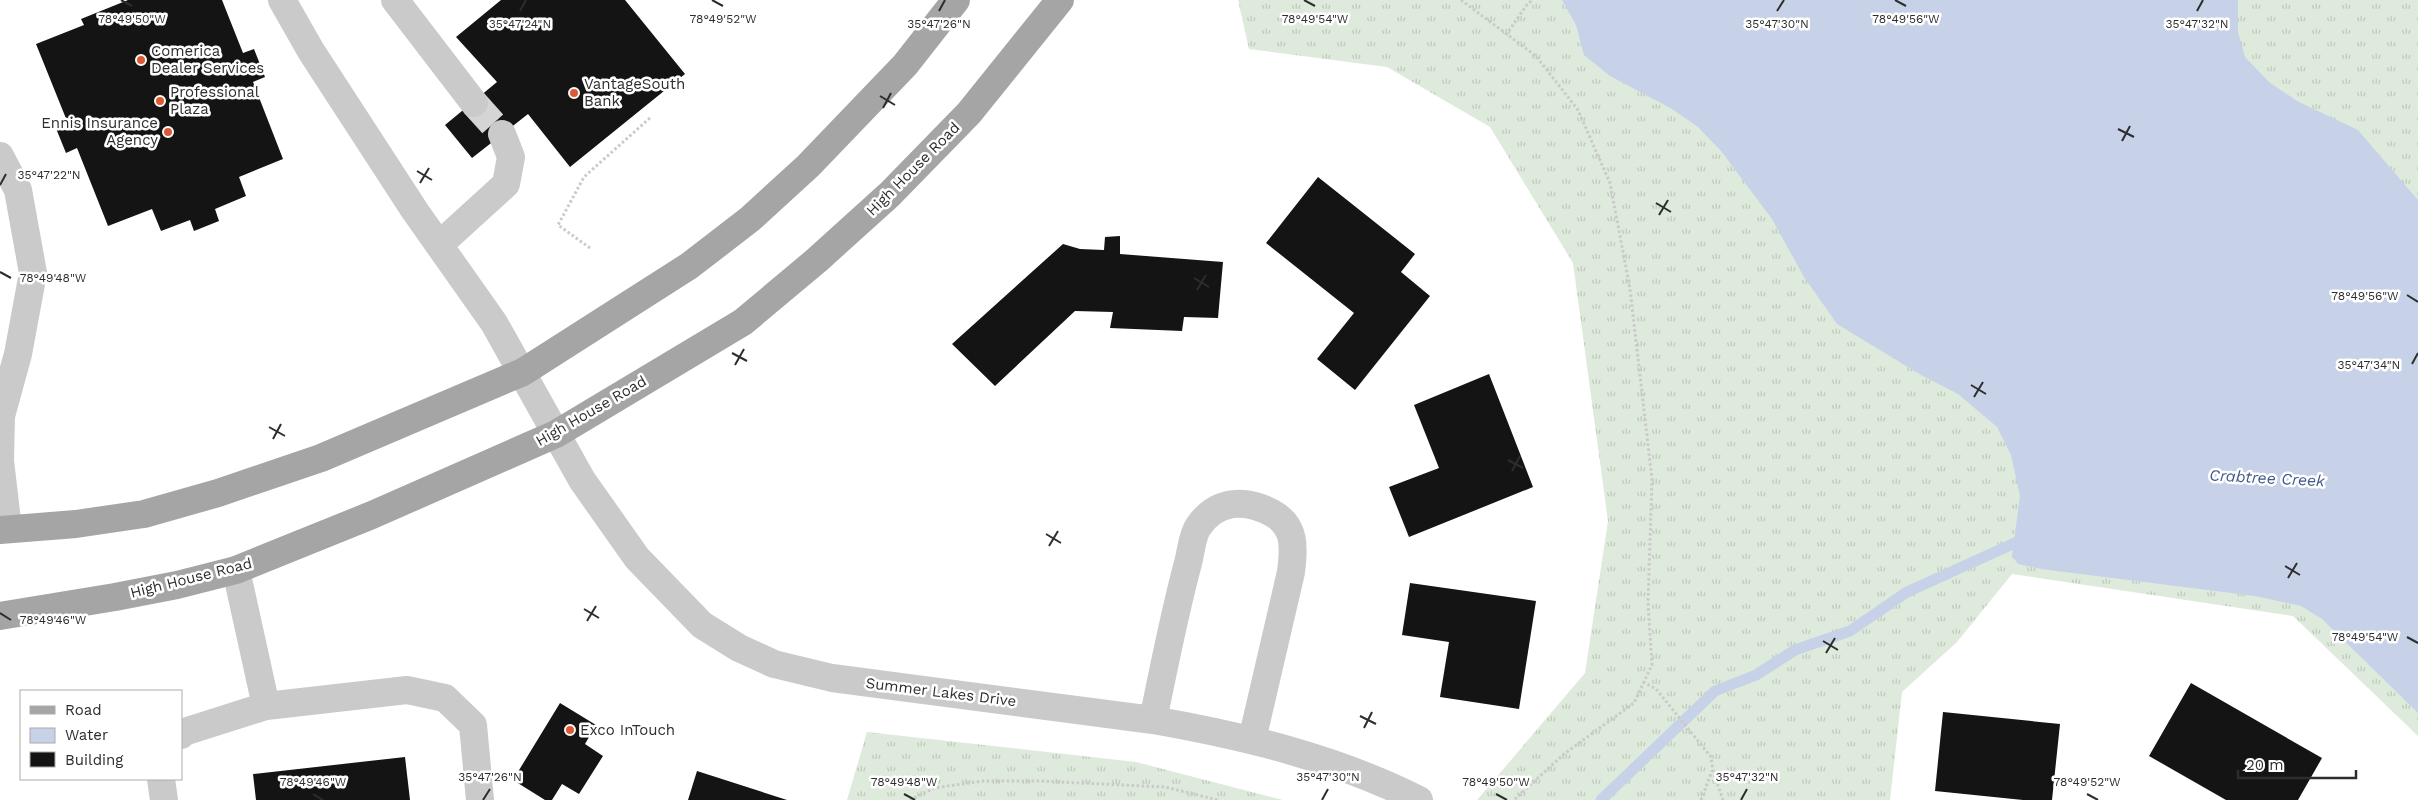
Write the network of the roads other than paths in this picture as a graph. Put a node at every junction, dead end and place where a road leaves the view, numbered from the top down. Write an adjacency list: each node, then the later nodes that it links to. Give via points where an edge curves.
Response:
1 (282, 0): 8 (street, Summer Lakes Drive, via 311,51)
2 (395, 0): 5 (street)
3 (956, 0): 9 (main road, via 905,65 808,166 750,218 689,266)
4 (1060, 0): 10 (main road, High House Road, via 969,113 890,194 818,260 742,322)
5 (474, 103)
6 (502, 134): 8 (street, via 511,157 506,184)
7 (0, 156): 11 (street, via 18,190 33,273 18,354 1,416)
8 (439, 245): 9 (street, Summer Lakes Drive, via 494,323)
9 (523, 372): 10 (street, Summer Lakes Drive); 11 (main road, via 321,458 218,493 144,514 76,524)
10 (556, 434): 12 (main road, High House Road, via 372,515); 15 (street, Summer Lakes Drive, via 582,480 637,558 702,625 739,648 774,664 832,678)
11 (4, 529)
12 (236, 570): 13 (main road, High House Road, via 124,595); 14 (street)
13 (0, 616)
14 (266, 706): 16 (street); 20 (street, via 407,690 445,698 473,725)
15 (1153, 720): 17 (street, Summer Lakes Drive); 17 (street, via 1180,590 1197,528 1213,510 1234,502 1248,504 1279,516 1290,529 1293,551)
16 (182, 733)
17 (1252, 740): 21 (street, Summer Lakes Drive, via 1387,784)
18 (161, 780): 19 (street)
19 (164, 800)
20 (480, 800)
21 (1419, 800)

